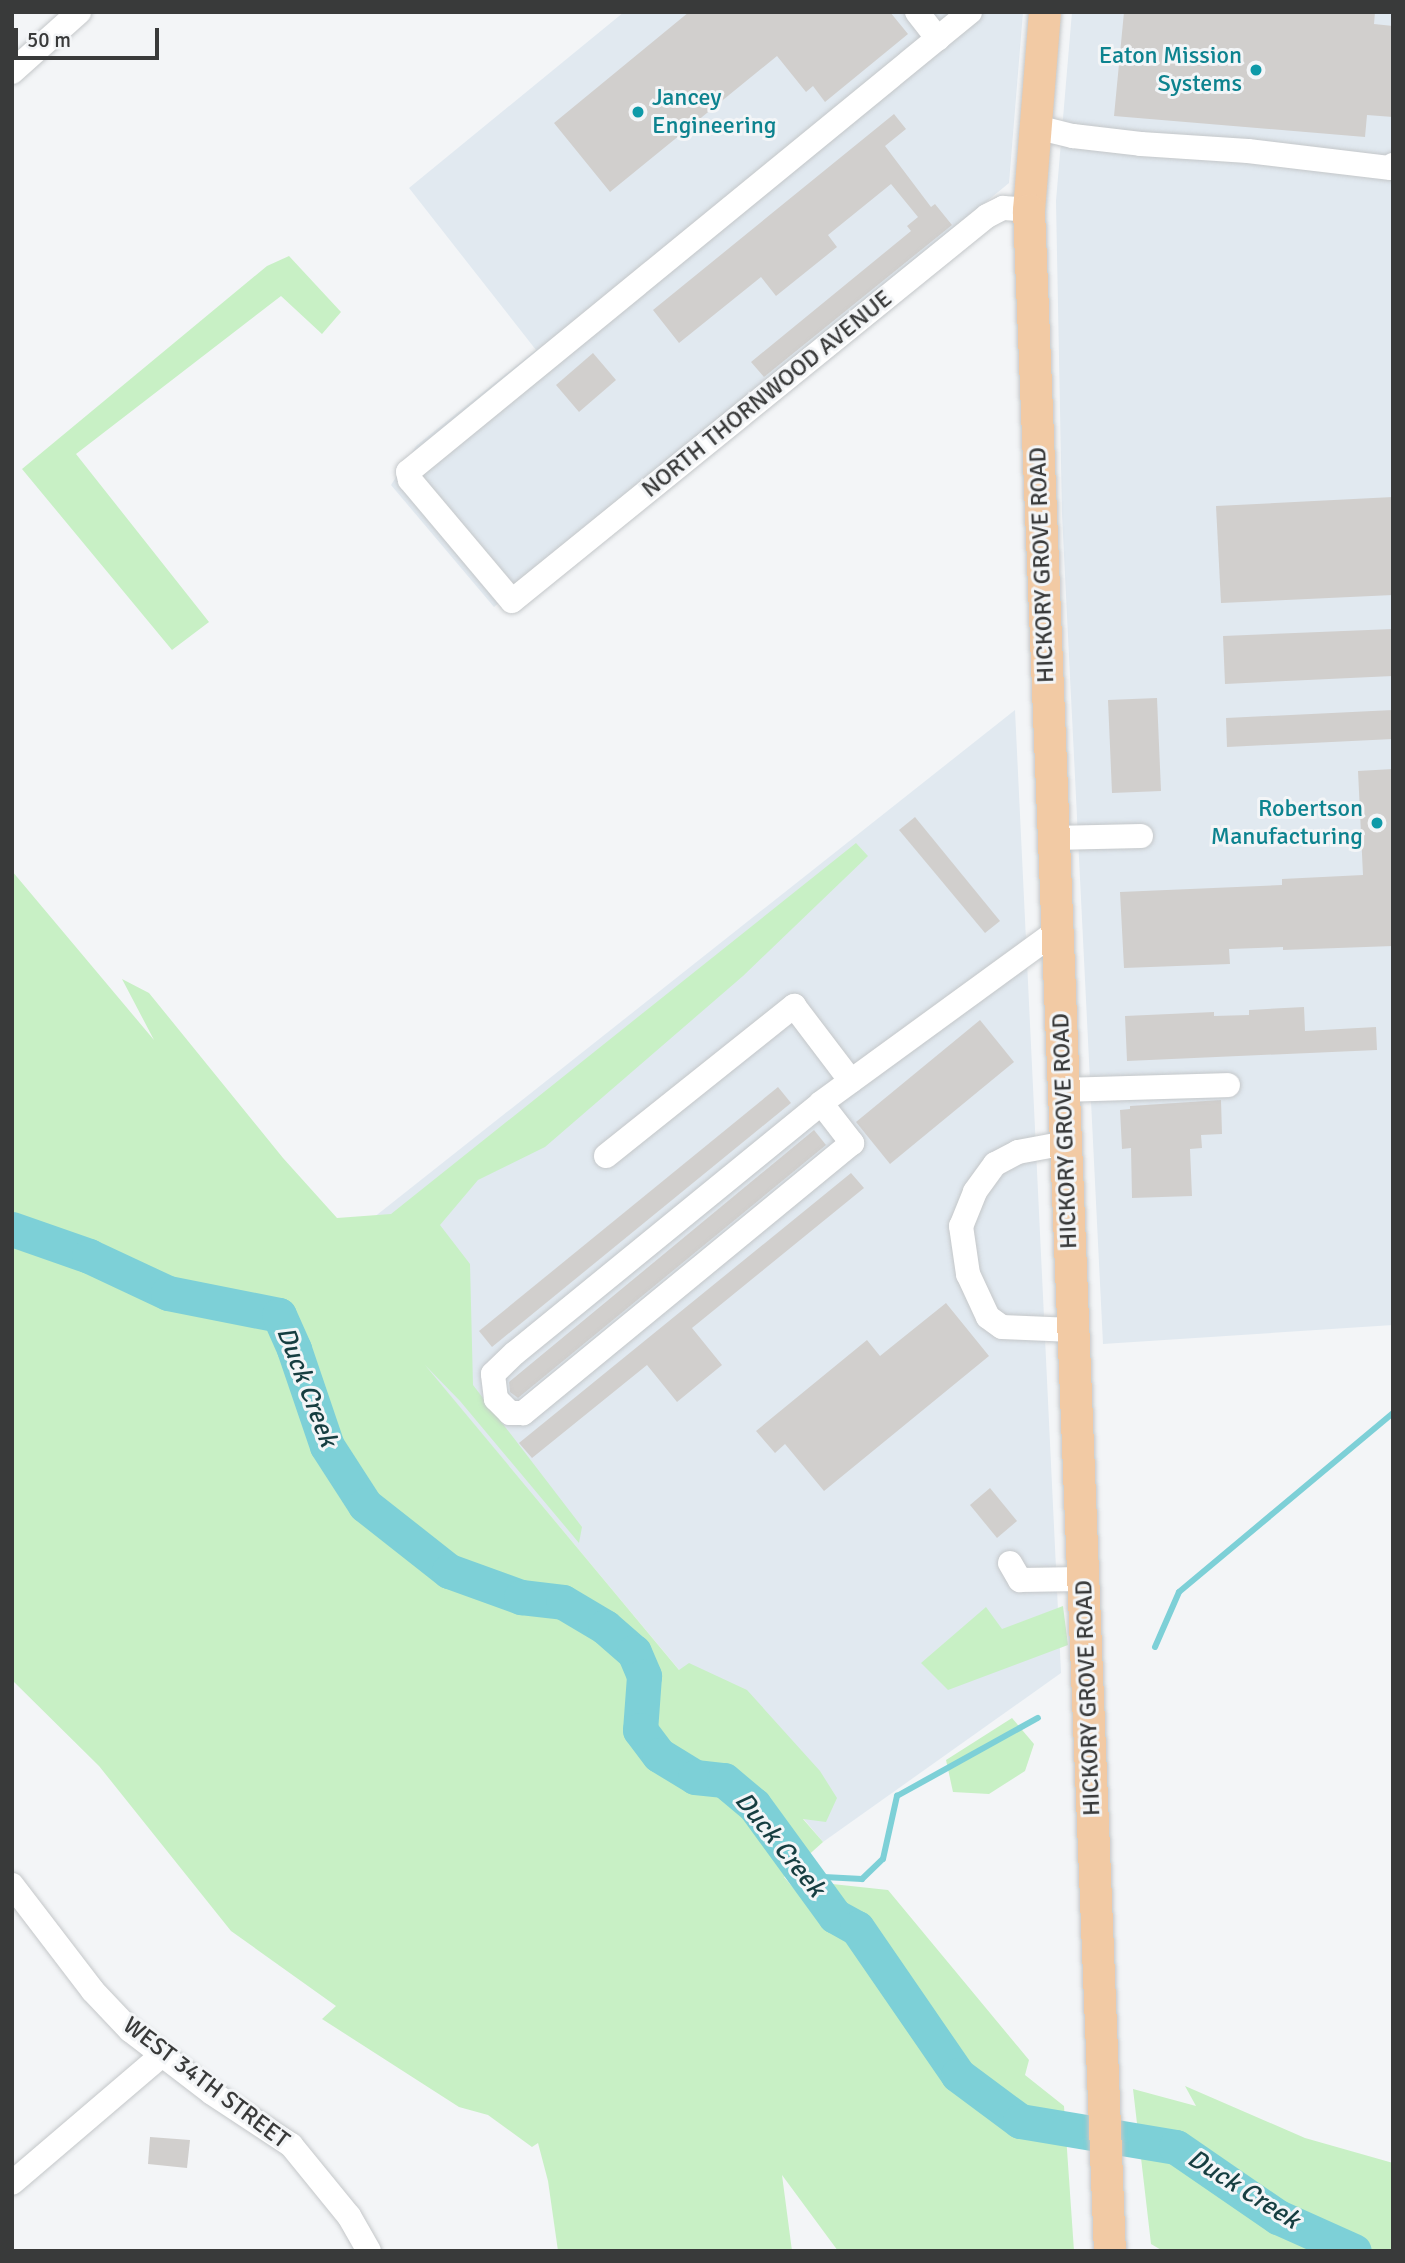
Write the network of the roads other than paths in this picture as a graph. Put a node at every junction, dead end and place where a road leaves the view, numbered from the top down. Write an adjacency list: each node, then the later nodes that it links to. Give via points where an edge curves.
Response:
1 (79, 12): 6 (street)
2 (917, 12): 5 (street)
3 (970, 12): 5 (street)
4 (1045, 12): 7 (main road, HICKORY GROVE ROAD)
5 (938, 39): 9 (street, NORTH THORNWOOD AVENUE, via 408,472 410,480 512,601 986,216 1003,208)
6 (12, 72)
7 (1036, 127): 8 (street, via 1141,144); 9 (main road, HICKORY GROVE ROAD)
8 (1393, 165)
9 (1029, 210): 11 (main road, HICKORY GROVE ROAD)
10 (1141, 836): 11 (street)
11 (1053, 838): 12 (main road, HICKORY GROVE ROAD)
12 (1057, 930): 13 (street); 15 (main road, HICKORY GROVE ROAD)
13 (851, 1081): 16 (street); 18 (street, via 794,1006)
14 (1228, 1085): 15 (street)
15 (1064, 1090): 17 (main road, HICKORY GROVE ROAD)
16 (821, 1103): 16 (street, via 515,1353 493,1374 496,1399 510,1413 523,1413 852,1143)
17 (1066, 1143): 19 (main road, HICKORY GROVE ROAD); 19 (street, via 1018,1152 995,1164 975,1192 961,1226 968,1274 988,1317 1002,1327)
18 (606, 1156)
19 (1073, 1330): 21 (main road, HICKORY GROVE ROAD)
20 (1010, 1563): 21 (street, via 1020,1580)
21 (1083, 1578): 26 (main road, HICKORY GROVE ROAD)
22 (12, 1885): 23 (street, WEST 34TH STREET, via 93,1991 130,2030)
23 (162, 2054): 24 (street); 25 (street, WEST 34TH STREET, via 291,2145 349,2216)
24 (12, 2183)
25 (369, 2251)
26 (1111, 2251)

